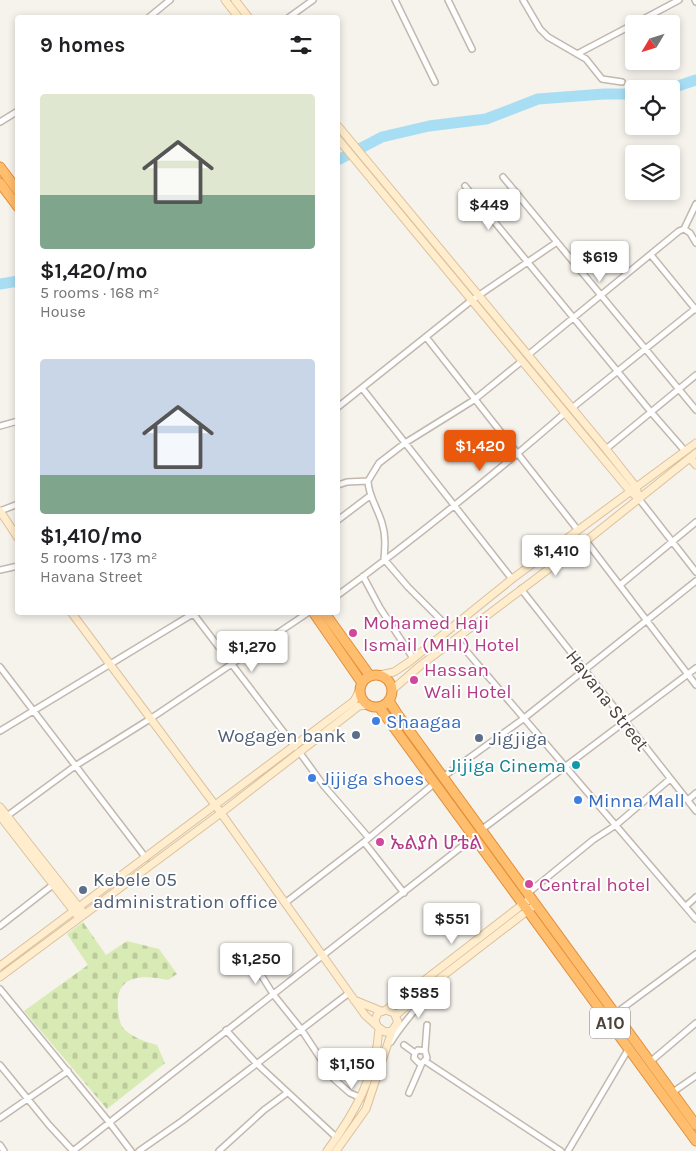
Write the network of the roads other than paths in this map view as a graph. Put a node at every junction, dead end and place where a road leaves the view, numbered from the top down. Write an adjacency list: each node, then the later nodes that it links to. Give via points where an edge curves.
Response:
1 (170, 0): 9 (street)
2 (225, 0): 10 (main road)
3 (235, 0): 11 (main road)
4 (313, 0): 12 (street)
5 (395, 0): 17 (street)
6 (448, 0): 15 (street)
7 (523, 0): 16 (street, via 540,29)
8 (679, 0): 13 (street)
9 (152, 15)
10 (237, 15)
11 (247, 15)
12 (292, 15)
13 (651, 15)
14 (625, 29): 16 (street)
15 (472, 49)
16 (577, 54): 18 (street, via 586,59 602,78)
17 (436, 82)
18 (622, 82)
19 (15, 112): 20 (street)
20 (0, 122)
21 (340, 129): 36 (main road)
22 (340, 142): 36 (main road)
23 (0, 167): 27 (highway)
24 (503, 177): 31 (street)
25 (0, 183): 28 (highway)
26 (465, 186): 34 (street)
27 (15, 187)
28 (15, 203)
29 (696, 204): 30 (street)
30 (684, 229): 32 (street); 33 (street)
31 (557, 242): 34 (street); 35 (street)
32 (696, 243)
33 (650, 255): 35 (street); 37 (street)
34 (528, 264): 36 (street); 38 (street)
35 (601, 295): 38 (street); 40 (street)
36 (475, 298): 39 (street); 41 (main road); 42 (main road)
37 (696, 309): 40 (street)
38 (574, 318): 41 (street); 43 (street)
39 (426, 337): 45 (street); 47 (street)
40 (646, 349): 43 (street); 46 (street)
41 (528, 355): 49 (main road)
42 (522, 361): 47 (street); 49 (main road)
43 (618, 372): 49 (street); 51 (street)
44 (696, 376): 46 (street)
45 (362, 388): 48 (street); 54 (street)
46 (679, 390): 50 (street); 51 (street)
47 (474, 400): 54 (street); 57 (street)
48 (340, 404)
49 (569, 410): 56 (main road); 57 (street); 62 (main road)
50 (696, 410)
51 (651, 412): 56 (street); 58 (street)
52 (15, 422): 53 (street)
53 (0, 426)
54 (405, 443): 60 (street, via 380,463); 66 (street)
55 (696, 443): 58 (main road)
56 (606, 449): 62 (main road)
57 (517, 454): 66 (street); 70 (street)
58 (690, 454): 59 (main road); 62 (main road); 64 (main road)
59 (696, 465)
60 (368, 481): 61 (street); 63 (street)
61 (340, 484)
62 (633, 489): 64 (main road); 70 (main road)
63 (371, 495): 68 (street); 74 (street, via 384,530)
64 (640, 499): 72 (main road); 73 (street)
65 (15, 505): 67 (street)
66 (454, 505): 74 (street); 79 (street)
67 (0, 511): 71 (main road)
68 (340, 518)
69 (696, 522): 73 (street)
70 (577, 529): 79 (main road)
71 (15, 534)
72 (586, 541): 81 (street); 82 (main road)
73 (672, 542): 77 (street); 81 (street)
74 (384, 559): 78 (street); 91 (street)
75 (15, 567): 76 (street)
76 (0, 570)
77 (696, 572)
78 (363, 576): 83 (street); 93 (street)
79 (512, 578): 91 (main road)
80 (696, 581): 90 (street)
81 (620, 585): 90 (street)
82 (521, 589): 92 (main road); 98 (street, Havana Street)
83 (340, 593)
84 (73, 615): 95 (main road)
85 (191, 615): 95 (street)
86 (195, 615): 94 (street)
87 (306, 615): 94 (street)
88 (313, 615): 102 (highway)
89 (326, 615): 100 (highway)
90 (646, 620): 98 (street); 99 (street)
91 (450, 629): 93 (main road)
92 (456, 639): 103 (main road); 109 (street)
93 (413, 658): 100 (main road, via 394,672)
94 (232, 664): 108 (street); 112 (street)
95 (110, 665): 107 (street); 108 (main road)
96 (0, 667): 107 (street)
97 (696, 668): 99 (street)
98 (584, 669): 109 (street); 110 (street, Havana Street)
99 (688, 675): 101 (street); 110 (street)
100 (375, 676): 102 (highway); 103 (highway, via 387,680)
101 (696, 685)
102 (361, 686): 105 (highway, via 361,697); 112 (main road, via 354,701)
103 (392, 690): 104 (highway)
104 (389, 700): 106 (highway); 116 (highway, A10)
105 (368, 705): 106 (highway); 113 (main road, via 359,706)
106 (379, 707): 118 (highway, A10)
107 (33, 712): 111 (street); 114 (street)
108 (150, 719): 114 (street); 121 (main road)
109 (523, 719): 115 (street); 116 (street)
110 (625, 721): 115 (street); 117 (street, Havana Street)
111 (0, 731)
112 (295, 746): 121 (main road)
113 (300, 753): 124 (main road); 129 (street)
114 (75, 766): 125 (street); 131 (street)
115 (566, 767): 126 (street); 127 (street)
116 (443, 777): 127 (highway, A10)
117 (670, 779): 120 (street, Havana Street); 126 (street)
118 (435, 782): 128 (highway, A10); 129 (street)
119 (696, 794): 120 (street)
120 (688, 800): 123 (street, Havana Street)
121 (216, 806): 124 (main road); 131 (main road)
122 (0, 807): 125 (main road)
123 (696, 811)
124 (221, 813): 135 (main road); 138 (main road)
125 (4, 816): 132 (main road); 138 (main road)
126 (616, 825): 136 (street, via 593,840); 137 (street)
127 (482, 830): 136 (highway, A10)
128 (475, 837): 133 (street); 136 (highway, A10)
129 (369, 838): 130 (street)
130 (364, 842): 133 (street); 135 (street)
131 (146, 858): 138 (main road)
132 (54, 884): 138 (main road); 140 (street)
133 (404, 893): 142 (street)
134 (696, 897): 137 (street)
135 (285, 902): 142 (main road)
136 (529, 902): 146 (main road); 151 (main road); 152 (highway, A10); 163 (highway, A10)
137 (686, 906): 139 (street)
138 (79, 913): 143 (main road); 145 (main road)
139 (696, 919)
140 (0, 926)
141 (696, 954): 152 (street)
142 (323, 955): 148 (main road); 149 (street)
143 (0, 966)
144 (256, 966): 149 (street)
145 (0, 977)
146 (435, 982): 153 (main road); 162 (street)
147 (0, 989): 170 (street)
148 (349, 993): 150 (main road); 157 (street)
149 (273, 994): 157 (street); 158 (street)
150 (354, 1000): 151 (main road); 156 (main road)
151 (384, 1011): 153 (main road); 156 (main road, via 375,1020)
152 (616, 1013): 160 (highway, A10)
153 (396, 1015): 159 (main road, via 398,1022)
154 (696, 1023): 167 (street)
155 (427, 1025): 164 (street)
156 (378, 1028): 159 (main road); 175 (main road, via 376,1055)
157 (301, 1029): 168 (street); 175 (street, via 334,1079 350,1093)
158 (226, 1030): 168 (street); 178 (street)
159 (392, 1031): 162 (main road)
160 (634, 1039): 163 (street); 167 (highway, A10)
161 (404, 1045): 165 (street)
162 (388, 1046): 189 (main road, via 366,1109)
163 (628, 1048): 181 (highway, A10); 191 (street)
164 (425, 1051): 165 (street); 166 (street, via 427,1058)
165 (415, 1053): 166 (street, via 416,1061)
166 (424, 1062): 174 (street); 190 (street)
167 (650, 1062): 172 (highway, A10)
168 (256, 1063): 173 (street); 186 (street)
169 (0, 1065): 176 (street)
170 (68, 1071): 176 (street); 178 (street)
171 (696, 1076): 172 (street)
172 (673, 1092): 179 (highway, A10)
173 (287, 1093): 180 (street); 187 (street)
174 (409, 1093)
175 (362, 1098): 180 (main road)
176 (27, 1100): 177 (street); 184 (street)
177 (0, 1118)
178 (109, 1122): 184 (street); 185 (street)
179 (696, 1124)
180 (337, 1138): 188 (main road)
181 (696, 1141)
182 (0, 1145): 183 (street)
183 (4, 1151)
184 (73, 1151)
185 (131, 1151)
186 (139, 1151)
187 (219, 1151)
188 (328, 1151)
189 (336, 1151)
190 (561, 1151)
191 (568, 1151)

